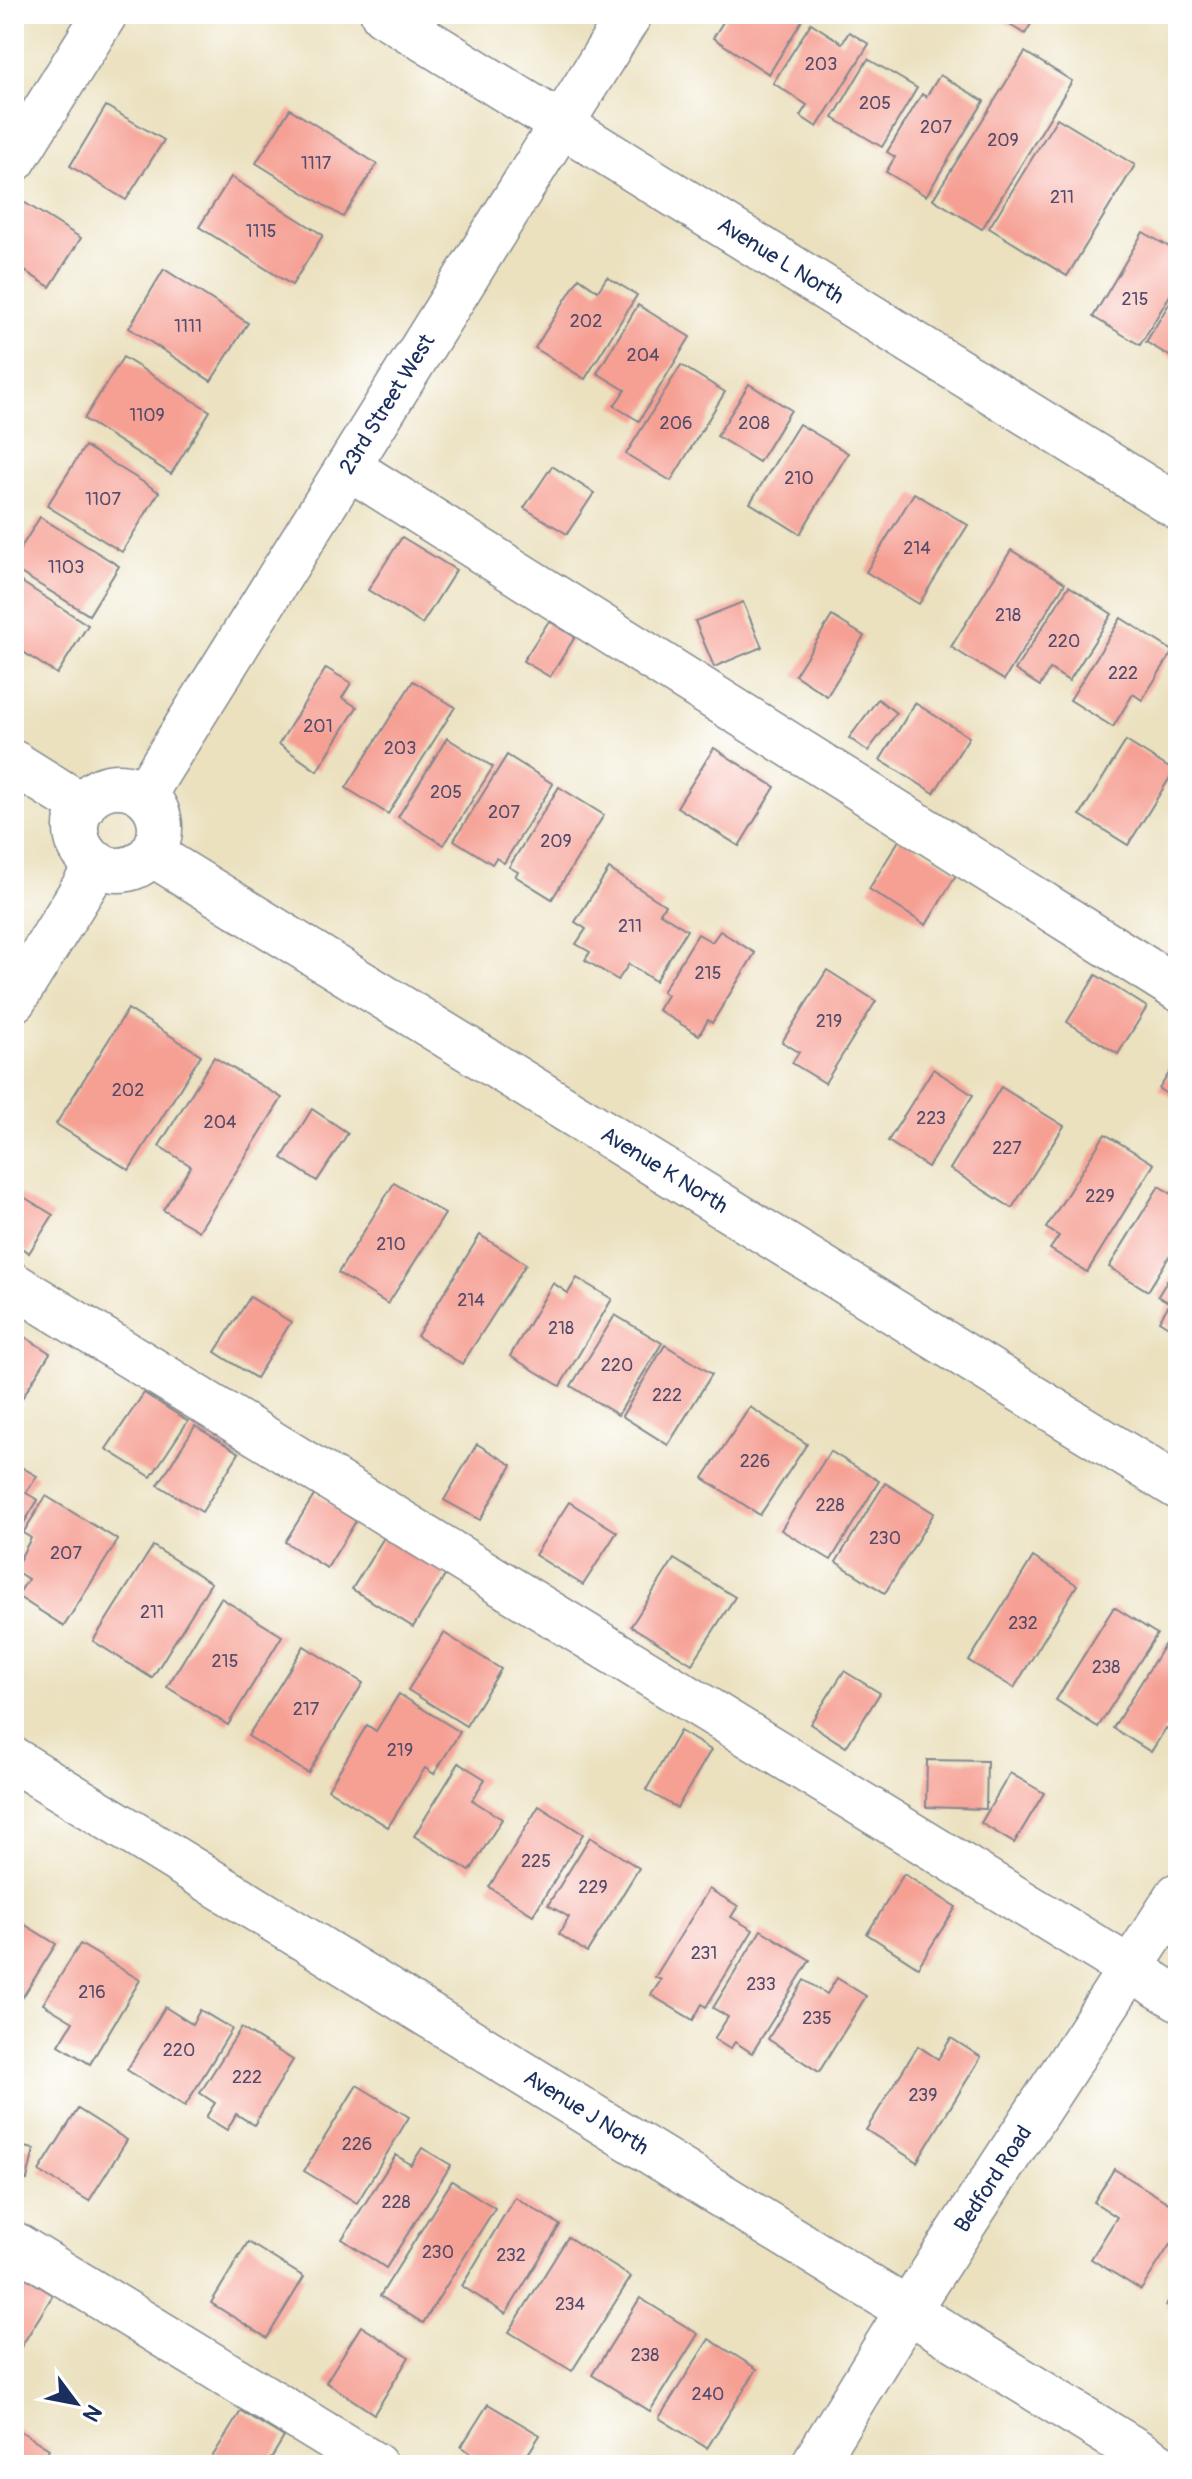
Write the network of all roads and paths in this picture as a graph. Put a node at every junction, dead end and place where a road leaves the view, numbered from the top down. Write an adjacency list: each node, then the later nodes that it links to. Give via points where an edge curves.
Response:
1 (105, 14): 5 (street)
2 (383, 14): 4 (street, Avenue L North)
3 (630, 14): 4 (street, 23rd Street West)
4 (561, 125): 6 (street, 23rd Street West); 7 (street, Avenue L North)
5 (14, 160)
6 (348, 467): 9 (street, 23rd Street West); 13 (street)
7 (1178, 507)
8 (14, 763): 10 (street)
9 (145, 793): 10 (street, via 114,785 99,790); 11 (street, via 161,822)
10 (83, 806): 12 (street, via 77,838 87,857)
11 (152, 854): 12 (street, via 123,870); 16 (street, Avenue K North)
12 (98, 864): 14 (street)
13 (1178, 989)
14 (14, 1000)
15 (14, 1285): 19 (street)
16 (1178, 1487)
17 (14, 1760): 22 (street, Avenue J North)
18 (1178, 1895): 19 (street, Bedford Road)
19 (1132, 1970): 20 (street); 22 (street, Bedford Road)
20 (1178, 1998)
21 (14, 2244): 23 (street)
22 (908, 2310): 24 (street, Bedford Road); 25 (street, Avenue J North)
23 (375, 2465)
24 (813, 2465)
25 (1159, 2465)

